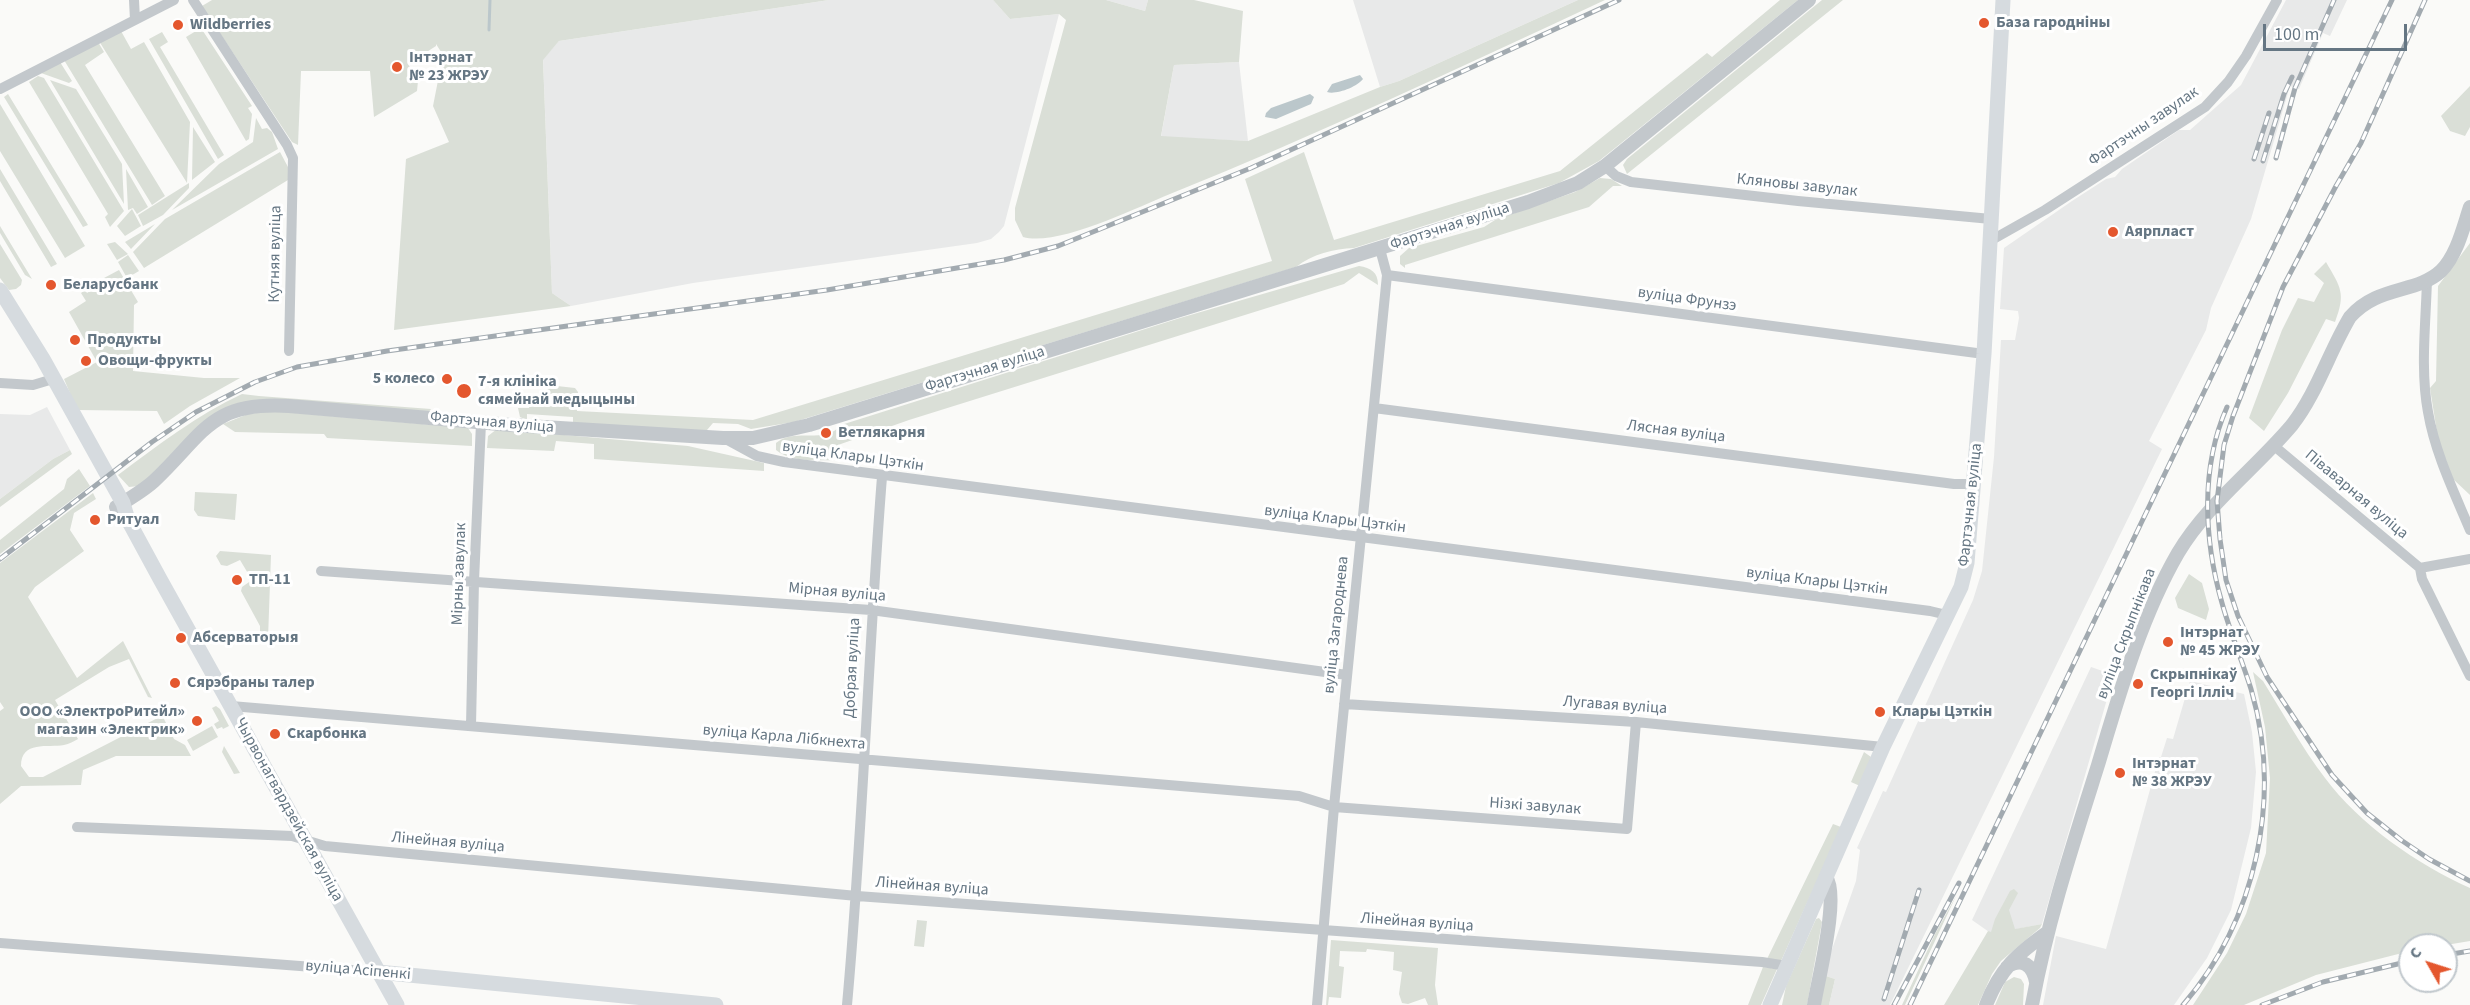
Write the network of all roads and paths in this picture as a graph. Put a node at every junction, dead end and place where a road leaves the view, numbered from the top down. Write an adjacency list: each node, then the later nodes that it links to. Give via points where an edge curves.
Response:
1 (134, 0): 7 (street)
2 (174, 0): 7 (street)
3 (193, 0): 18 (street, Кутняя вуліца, via 293,158)
4 (1809, 0): 9 (street, Фартэчная вуліца)
5 (2003, 0): 11 (main road, Фартэчная вуліца)
6 (2277, 0): 12 (street, Фартэчны завулак, via 2240,64 2205,107)
7 (135, 20): 8 (street)
8 (0, 89)
9 (1605, 166): 11 (street, Кляновы завулак, via 1631,182); 13 (street, Фартэчная вуліца, via 1568,188)
10 (2470, 207): 15 (street, вуліца Скрыпнікава, via 2450,257 2440,271)
11 (1991, 219): 12 (main road, Фартэчная вуліца)
12 (1990, 241): 19 (main road, Фартэчная вуліца)
13 (1380, 249): 14 (street, вуліца Загароднева); 24 (street, Фартэчная вуліца, via 809,425 753,438)
14 (1386, 275): 19 (street, вуліца Фрунзэ); 22 (street, вуліца Загароднева)
15 (2427, 279): 25 (street, вуліца Скрыпнікава, via 2376,296 2357,308 2299,415); 29 (street, via 2428,412 2438,453)
16 (0, 290): 20 (main road, Чырвонагвардзейская вуліца)
17 (0, 306): 20 (main road, Чырвонагвардзейская вуліца)
18 (289, 351)
19 (1984, 354): 27 (main road, Фартэчная вуліца)
20 (49, 381): 21 (street, via 33,385); 28 (main road, Чырвонагвардзейская вуліца)
21 (0, 383)
22 (1374, 408): 27 (street, Лясная вуліца); 30 (street, вуліца Загароднева)
23 (482, 423): 24 (street, Фартэчная вуліца); 28 (street, Фартэчная вуліца, via 289,406 244,407 206,427 153,482); 34 (street, Мірны завулак)
24 (723, 438): 26 (street, вуліца Клары Цэткін, via 774,461)
25 (2273, 445): 32 (street, Піваварная вуліца); 51 (street, вуліца Скрыпнікава, via 2207,512 2161,586 2107,735)
26 (882, 477): 30 (street, вуліца Клары Цэткін); 35 (street, Добрая вуліца)
27 (1975, 484): 36 (main road, Фартэчная вуліца, via 1967,563)
28 (120, 505): 40 (main road, Чырвонагвардзейская вуліца)
29 (2470, 530)
30 (1360, 539): 36 (street, вуліца Клары Цэткін); 37 (street, вуліца Загароднева)
31 (2470, 559): 32 (street)
32 (2420, 568): 38 (street, Піваварная вуліца)
33 (321, 571): 34 (street, Мірная вуліца)
34 (474, 581): 35 (street, Мірная вуліца); 42 (street, Мірны завулак)
35 (871, 610): 37 (street, Мірная вуліца); 44 (street, Добрая вуліца)
36 (1947, 615): 43 (main road, Фартэчная вуліца)
37 (1347, 675): 39 (street, вуліца Загароднева)
38 (2470, 676)
39 (1344, 704): 41 (street, Лугавая вуліца); 45 (street, вуліца Загароднева)
40 (231, 706): 42 (street, вуліца Карла Лібкнехта); 47 (main road, Чырвонагвардзейская вуліца)
41 (1636, 722): 43 (street, Лугавая вуліца); 45 (street, Нізкі завулак, via 1627,829)
42 (471, 726): 44 (street, вуліца Карла Лібкнехта)
43 (1883, 747): 48 (main road, Фартэчная вуліца)
44 (864, 760): 45 (street, вуліца Карла Лібкнехта, via 1299,796); 49 (street, Добрая вуліца)
45 (1334, 807): 50 (street, вуліца Загароднева)
46 (77, 827): 47 (street, Лінейная вуліца, via 292,836)
47 (306, 842): 49 (street, Лінейная вуліца); 55 (main road, Чырвонагвардзейская вуліца)
48 (1826, 877): 53 (main road, Фартэчная вуліца); 62 (street, via 1832,891 1831,904)
49 (857, 896): 50 (street, Лінейная вуліца); 59 (street, Добрая вуліца)
50 (1323, 932): 53 (street, Лінейная вуліца); 60 (street, вуліца Загароднева)
51 (2048, 932): 54 (street); 56 (street, вуліца Скрыпнікава)
52 (0, 942): 55 (street, вуліца Асіпенкі)
53 (1787, 966): 61 (main road, Фартэчная вуліца)
54 (2004, 969): 56 (street, via 2014,962 2026,963); 63 (street)
55 (378, 972): 57 (main road, Чырвонагвардзейская вуліца); 58 (main road, вуліца Асіпенкі)
56 (2037, 982): 64 (street, вуліца Скрыпнікава)
57 (397, 1005)
58 (716, 1005)
59 (847, 1005)
60 (1317, 1005)
61 (1770, 1005)
62 (1814, 1005)
63 (1986, 1005)
64 (2032, 1005)

